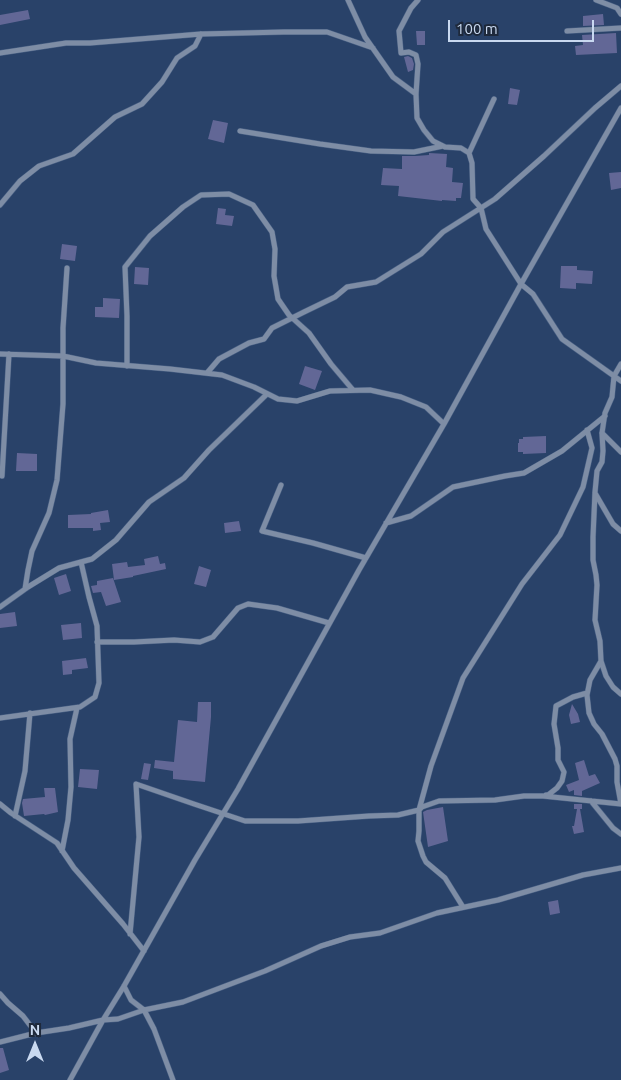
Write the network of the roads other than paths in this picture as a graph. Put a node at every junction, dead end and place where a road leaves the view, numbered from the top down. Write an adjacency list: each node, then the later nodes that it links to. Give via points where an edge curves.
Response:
1 (348, 0): 8 (street)
2 (418, 0): 11 (street, via 399,31 401,52 416,55)
3 (596, 0): 4 (street, via 617,8)
4 (621, 14)
5 (621, 28): 6 (street)
6 (566, 31)
7 (201, 34): 8 (street, via 327,32); 9 (street, via 66,43); 17 (street, via 195,46 177,58 162,82 142,104 115,117 73,154 39,166 20,180)
8 (373, 48): 11 (street, via 393,77)
9 (0, 53)
10 (621, 86): 18 (street)
11 (416, 94): 15 (street, via 417,118 433,141)
12 (494, 99): 16 (street)
13 (621, 108): 20 (street)
14 (240, 131): 15 (street, via 371,150 414,152)
15 (443, 146): 16 (street, via 461,148)
16 (469, 154): 18 (street, via 473,199)
17 (0, 205)
18 (481, 208): 20 (street, via 486,229); 21 (street, via 444,232 421,254 376,282 347,288)
19 (67, 268): 24 (street)
20 (522, 284): 29 (street, via 533,294 562,339); 34 (street)
21 (292, 318): 26 (street, via 278,299 272,232 253,205 228,194 201,195 150,236 125,267); 27 (street, via 272,328 264,339 249,343 220,359); 31 (street, via 309,333)
22 (0, 354): 23 (street)
23 (9, 354): 24 (street); 38 (street)
24 (62, 356): 26 (street); 45 (street, via 57,480 32,551)
25 (621, 364): 29 (street)
26 (126, 366): 27 (street)
27 (207, 373): 32 (street, via 254,387)
28 (621, 375): 29 (street)
29 (614, 376): 30 (street); 33 (street, via 612,397)
30 (621, 381)
31 (353, 390): 32 (street, via 330,391 297,401 278,400); 34 (street, via 402,397 426,407)
32 (266, 394): 44 (street, via 184,478 149,502 116,540 92,559)
33 (605, 416): 35 (street); 36 (street)
34 (444, 424): 41 (street)
35 (587, 430): 41 (street, via 562,451 524,473 453,487 411,516); 58 (street, via 592,448 583,487 560,535 522,584 463,678 431,766)
36 (602, 433): 37 (street); 40 (street, via 602,462 597,471)
37 (621, 452)
38 (2, 476)
39 (280, 486): 43 (street, via 262,531)
40 (595, 492): 42 (street, via 613,524); 49 (street, via 595,620)
41 (386, 523): 43 (street)
42 (621, 530)
43 (366, 558): 47 (street)
44 (81, 562): 45 (street, via 59,568); 48 (street, via 97,626)
45 (25, 589): 46 (street)
46 (0, 607)
47 (329, 623): 48 (street, via 277,608 248,604 238,608 213,637 200,642); 59 (street)
48 (97, 642): 52 (street, via 99,683 95,697)
49 (601, 661): 50 (street); 51 (street, via 606,676)
50 (587, 693): 55 (street, via 556,706 554,724 558,760 564,772 557,788); 56 (street, via 589,713 615,759 621,804)
51 (621, 694)
52 (77, 708): 53 (street); 62 (street, via 70,739 69,812)
53 (30, 713): 54 (street); 60 (street, via 25,771)
54 (0, 718)
55 (543, 796): 56 (street); 58 (street, via 439,801)
56 (591, 801): 61 (street)
57 (0, 804): 60 (street)
58 (420, 810): 59 (street, via 398,815 298,821 245,821); 64 (street, via 418,841 423,856 445,878)
59 (223, 813): 65 (street, via 136,784 139,837); 66 (street)
60 (15, 816): 62 (street, via 57,843)
61 (621, 834)
62 (62, 851): 65 (street)
63 (621, 868): 64 (street)
64 (463, 907): 69 (street, via 380,933 350,937 321,946 183,1002)
65 (130, 934): 66 (street)
66 (144, 951): 67 (street)
67 (124, 986): 69 (street, via 131,1000); 70 (street)
68 (0, 994): 71 (street)
69 (144, 1010): 70 (street, via 118,1019); 74 (street)
70 (103, 1020): 71 (street); 73 (street)
71 (36, 1033): 72 (street)
72 (0, 1042)
73 (70, 1080)
74 (172, 1080)

